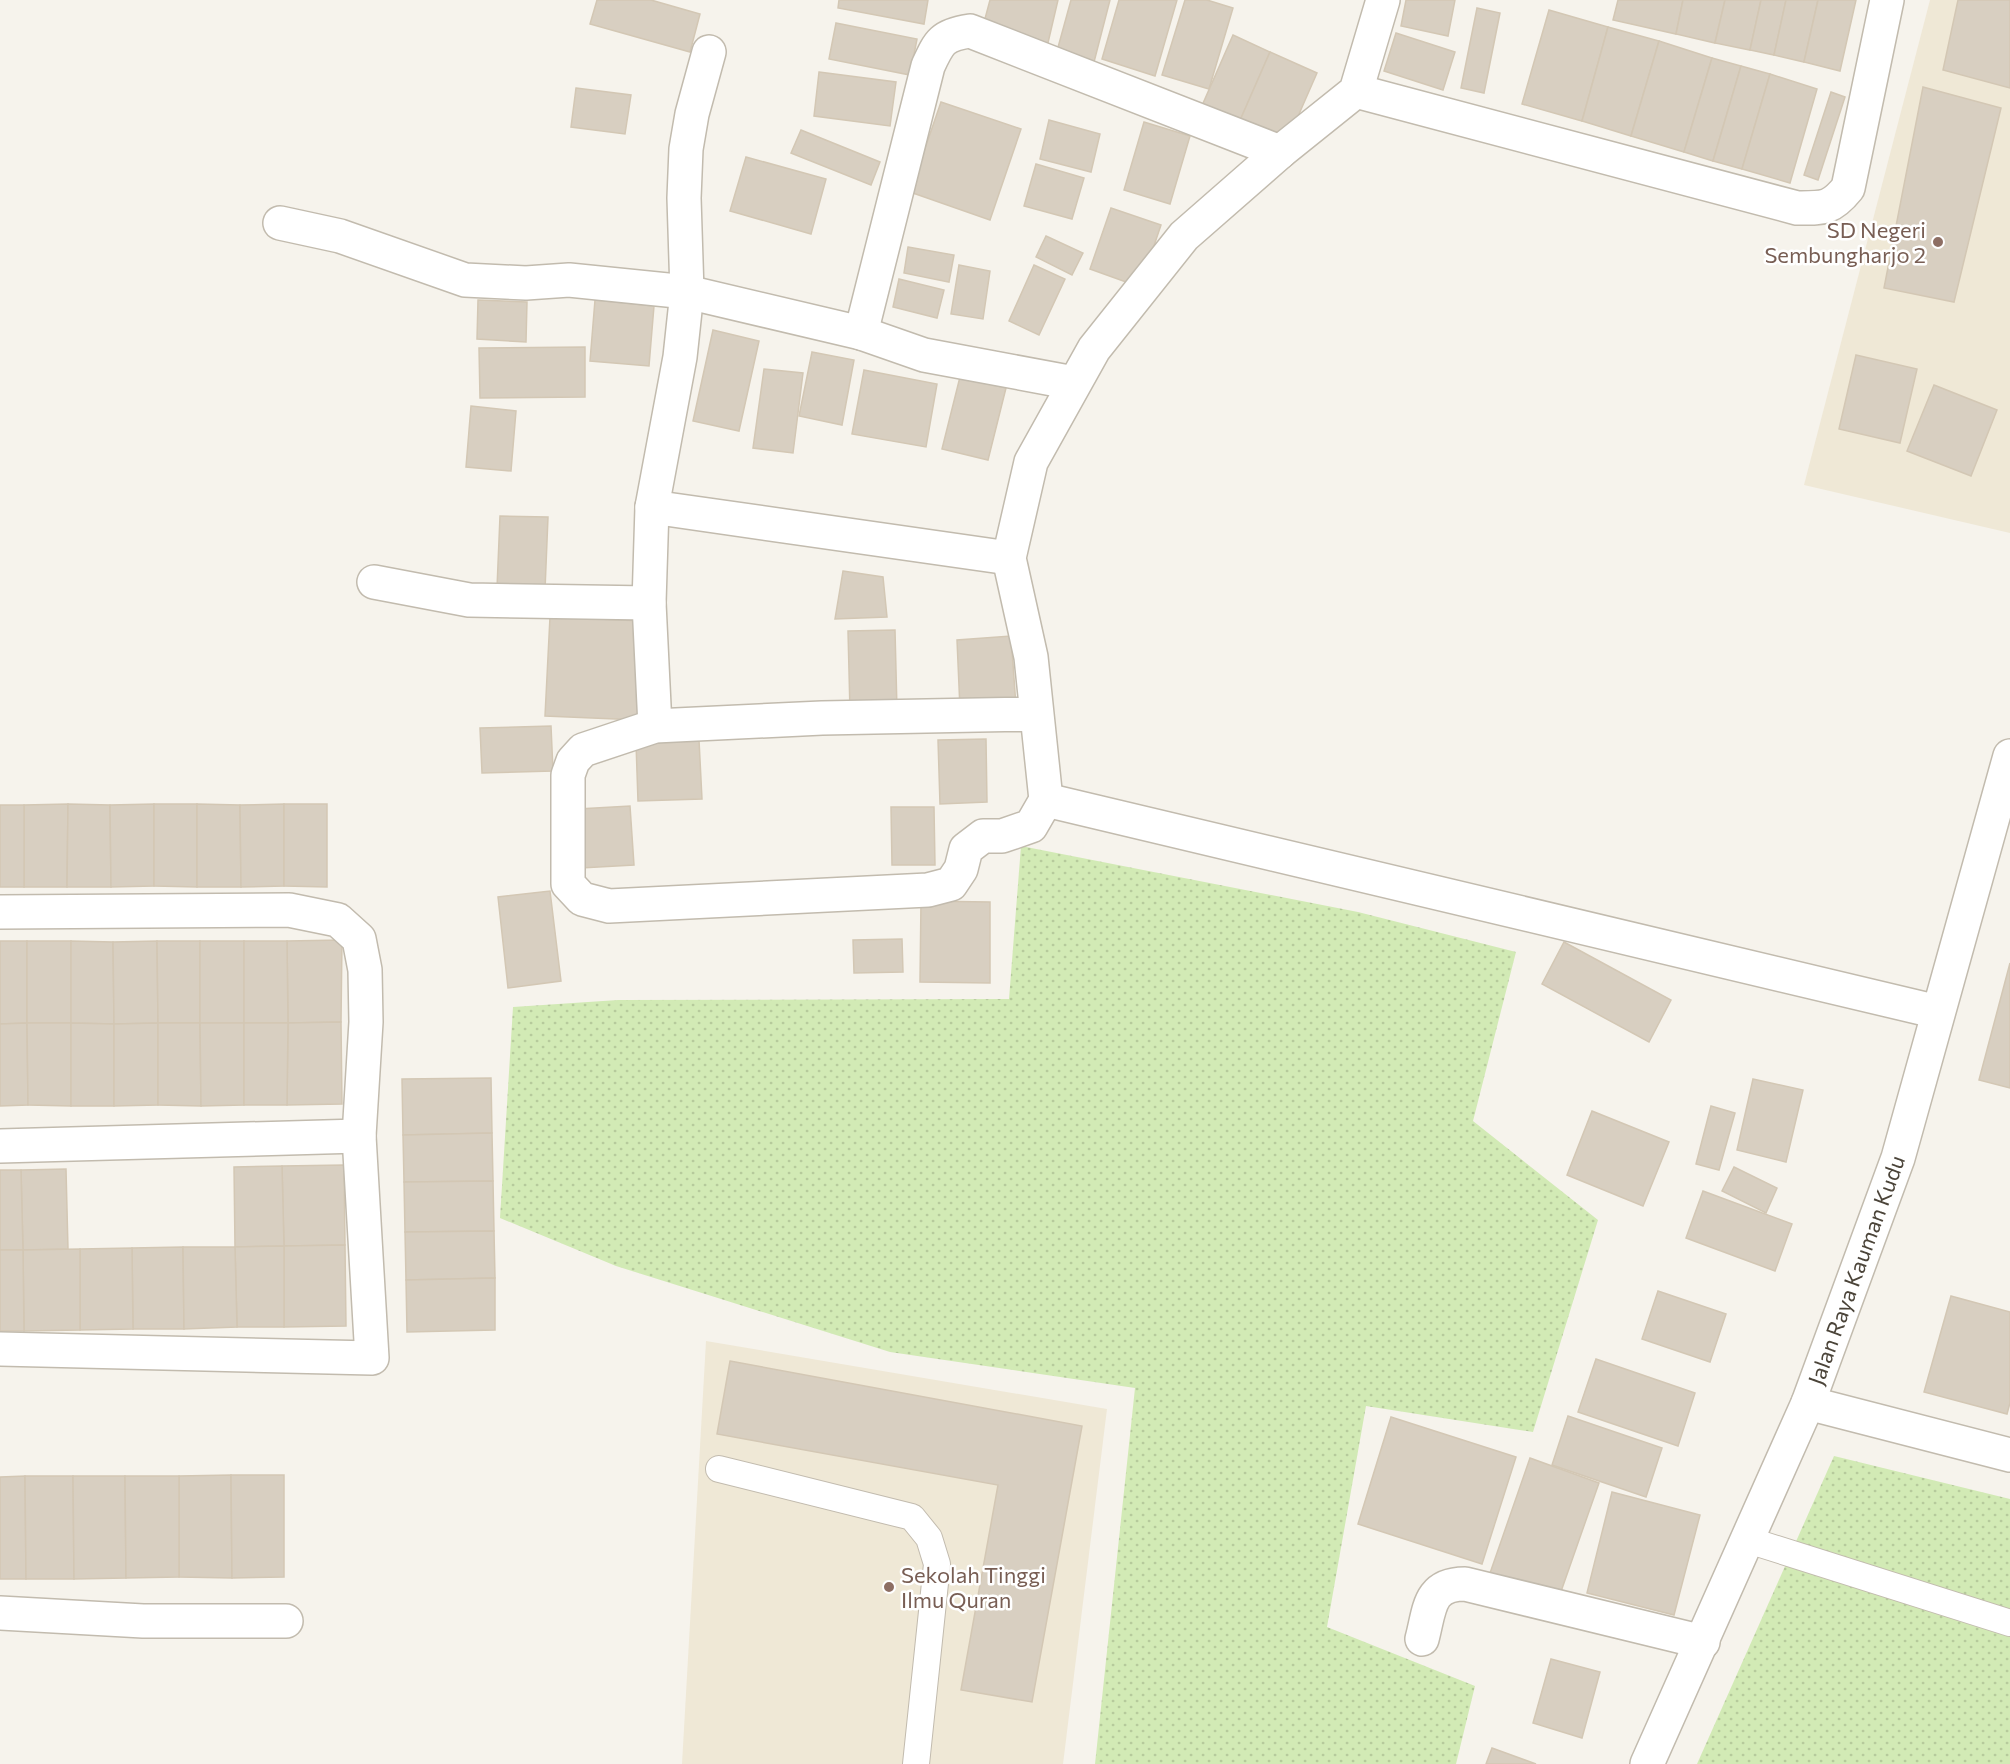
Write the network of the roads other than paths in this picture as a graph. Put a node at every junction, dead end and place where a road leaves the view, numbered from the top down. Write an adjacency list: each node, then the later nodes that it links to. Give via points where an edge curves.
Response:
1 (1383, 0): 4 (street)
2 (1887, 0): 4 (street, via 1848,188 1827,207 1797,208)
3 (709, 52): 7 (street, via 686,149)
4 (1356, 91): 5 (street)
5 (1280, 152): 8 (street, via 970,32 951,34 938,44 928,66); 9 (street, via 1184,236 1094,350)
6 (280, 223): 7 (street, via 340,236 465,280 569,280)
7 (687, 292): 8 (street); 10 (street, via 680,357)
8 (861, 333): 9 (street, via 924,355)
9 (1074, 383): 11 (street, via 1031,462)
10 (652, 507): 11 (street); 13 (street)
11 (1009, 558): 14 (street, via 1031,657)
12 (374, 582): 13 (street, via 469,600)
13 (649, 603): 15 (street)
14 (1036, 714): 15 (street); 17 (street)
15 (655, 726): 17 (street, via 583,750 573,761 568,775 568,884 582,899 609,906 928,890 951,884 961,869 966,849 983,836 1002,836 1031,826)
16 (2010, 756): 19 (street, Jalan Raya Kauman Kudu)
17 (1046, 800): 19 (street)
18 (0, 912): 20 (street, via 289,910 338,920 359,939 365,970)
19 (1938, 1012): 23 (street, Jalan Raya Kauman Kudu, via 1898,1158)
20 (359, 1136): 21 (street); 22 (street, via 372,1358)
21 (0, 1146)
22 (0, 1349)
23 (1808, 1404): 24 (street); 26 (street, Jalan Raya Kauman Kudu)
24 (2010, 1455)
25 (719, 1469): 32 (lane, via 912,1516 930,1538 937,1563)
26 (1748, 1540): 29 (lane); 31 (street, Jalan Raya Kauman Kudu)
27 (0, 1613): 28 (street, via 143,1621)
28 (286, 1621)
29 (2010, 1623)
30 (1422, 1639): 31 (street, via 1434,1595 1448,1584 1465,1584)
31 (1703, 1642): 33 (street, Jalan Raya Kauman Kudu)
32 (916, 1764)
33 (1647, 1764)

